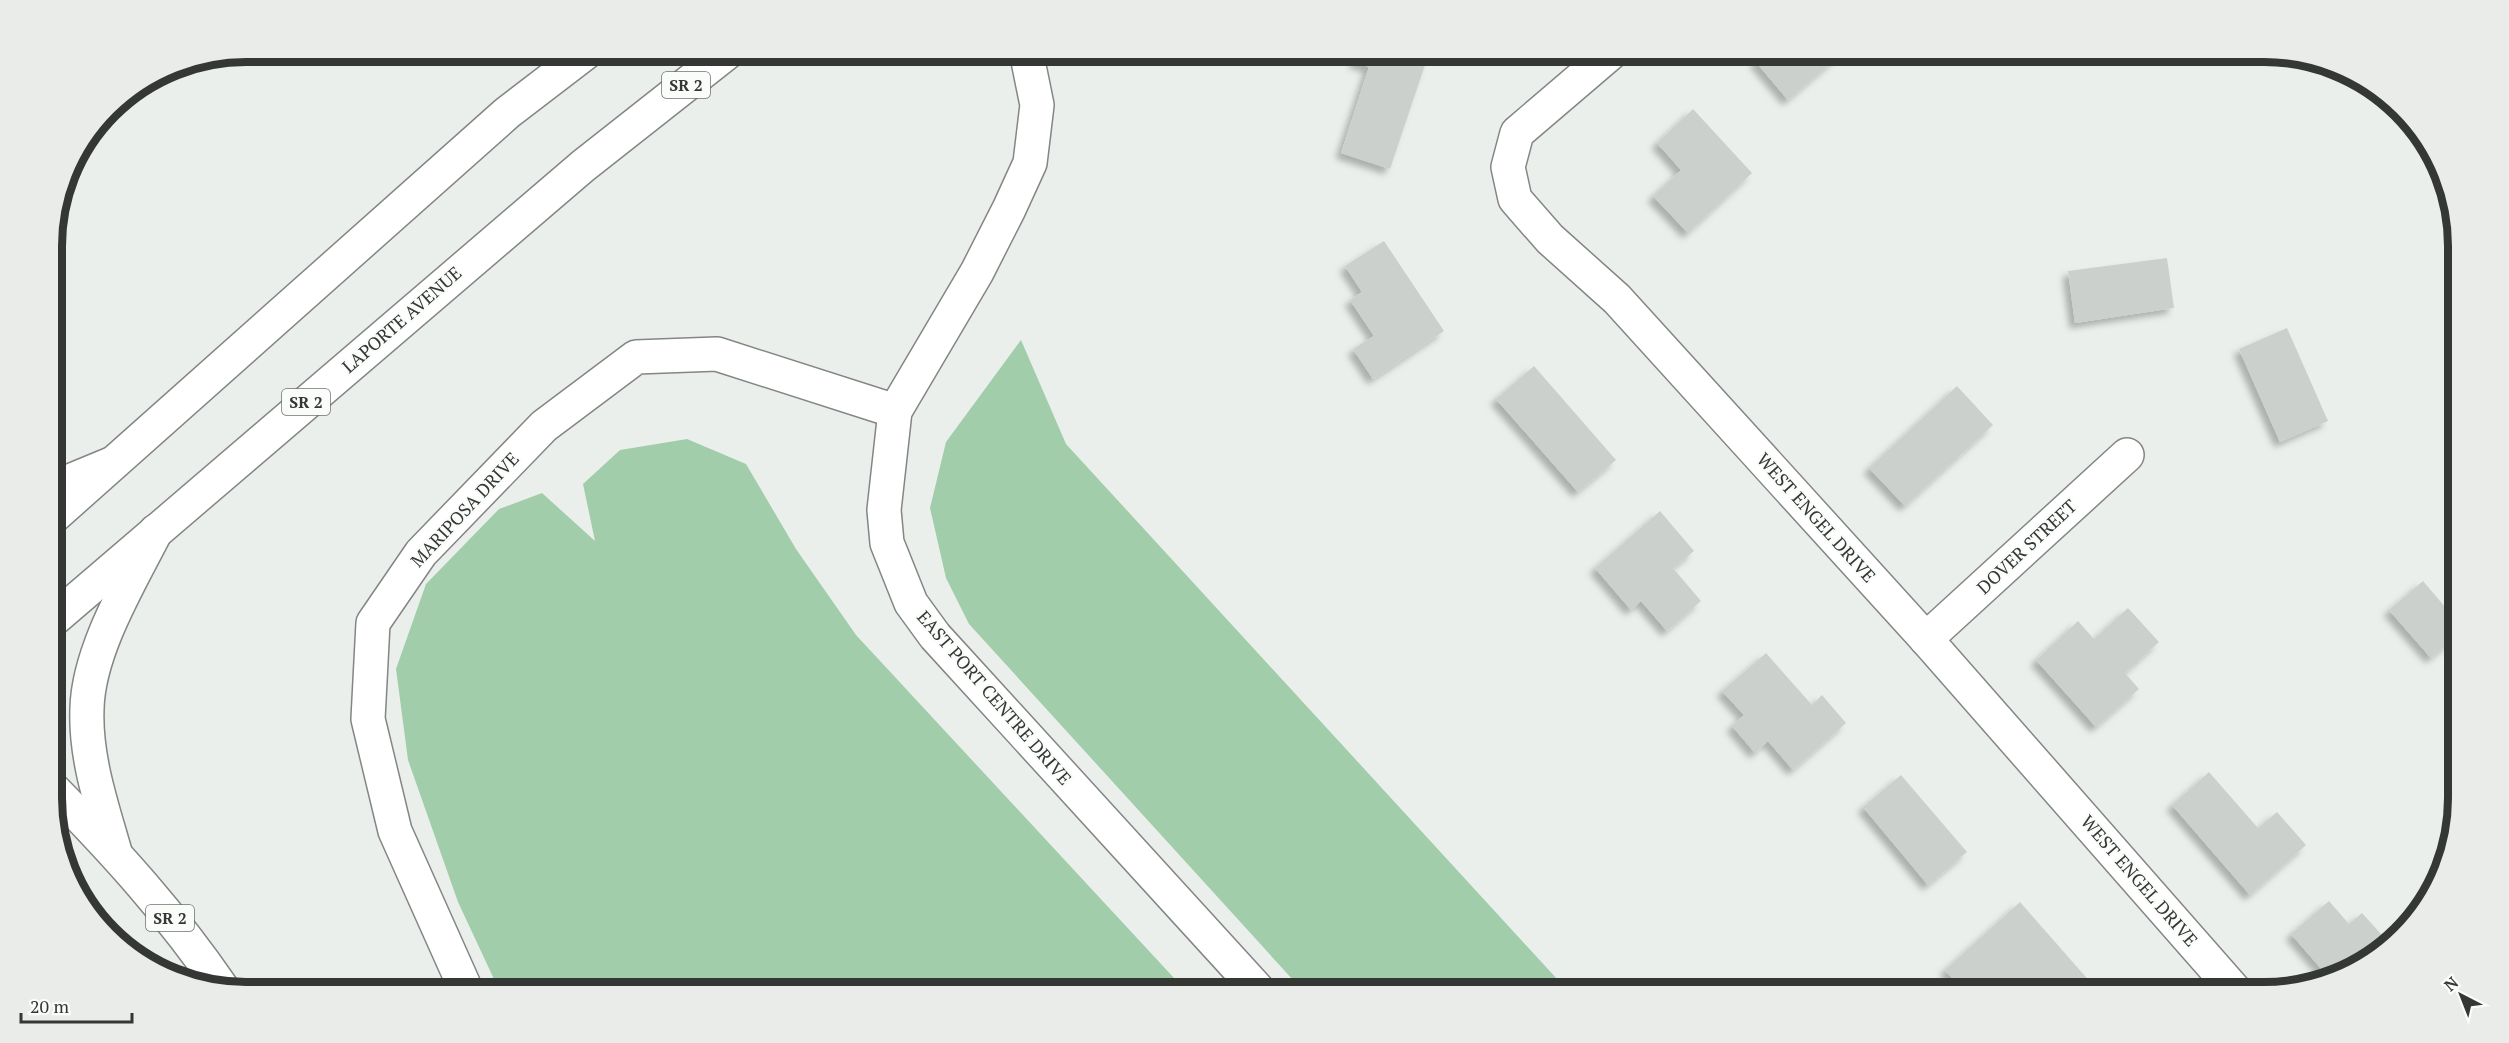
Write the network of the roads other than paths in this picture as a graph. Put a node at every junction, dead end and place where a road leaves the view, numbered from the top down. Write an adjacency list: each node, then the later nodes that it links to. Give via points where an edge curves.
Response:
1 (574, 62): 7 (main road, via 507,113)
2 (715, 62): 10 (main road, LAPORTE AVENUE / SR 2, via 574,174)
3 (1028, 62): 5 (main road, EAST PORT CENTRE DRIVE, via 1037,105 1030,163 977,272)
4 (1600, 62): 12 (main road, WEST ENGEL DRIVE, via 1517,133 1508,167 1515,200 1550,239 1617,299)
5 (895, 411): 17 (main road, MARIPOSA DRIVE, via 717,354 636,357 544,426 422,553 373,623 368,719 395,831); 18 (main road, EAST PORT CENTRE DRIVE, via 884,510 887,543 911,603 935,636)
6 (2127, 455): 12 (main road, DOVER STREET)
7 (111, 464): 8 (main road); 9 (main road)
8 (62, 484)
9 (62, 509)
10 (156, 531): 11 (main road, LAPORTE AVENUE); 14 (main road, SR 2, via 98,654 87,708 93,772)
11 (61, 613)
12 (1926, 639): 16 (main road, WEST ENGEL DRIVE)
13 (61, 797): 14 (main road)
14 (115, 852): 15 (main road, SR 2, via 193,944)
15 (216, 979)
16 (2226, 981)
17 (462, 982)
18 (1250, 982)

